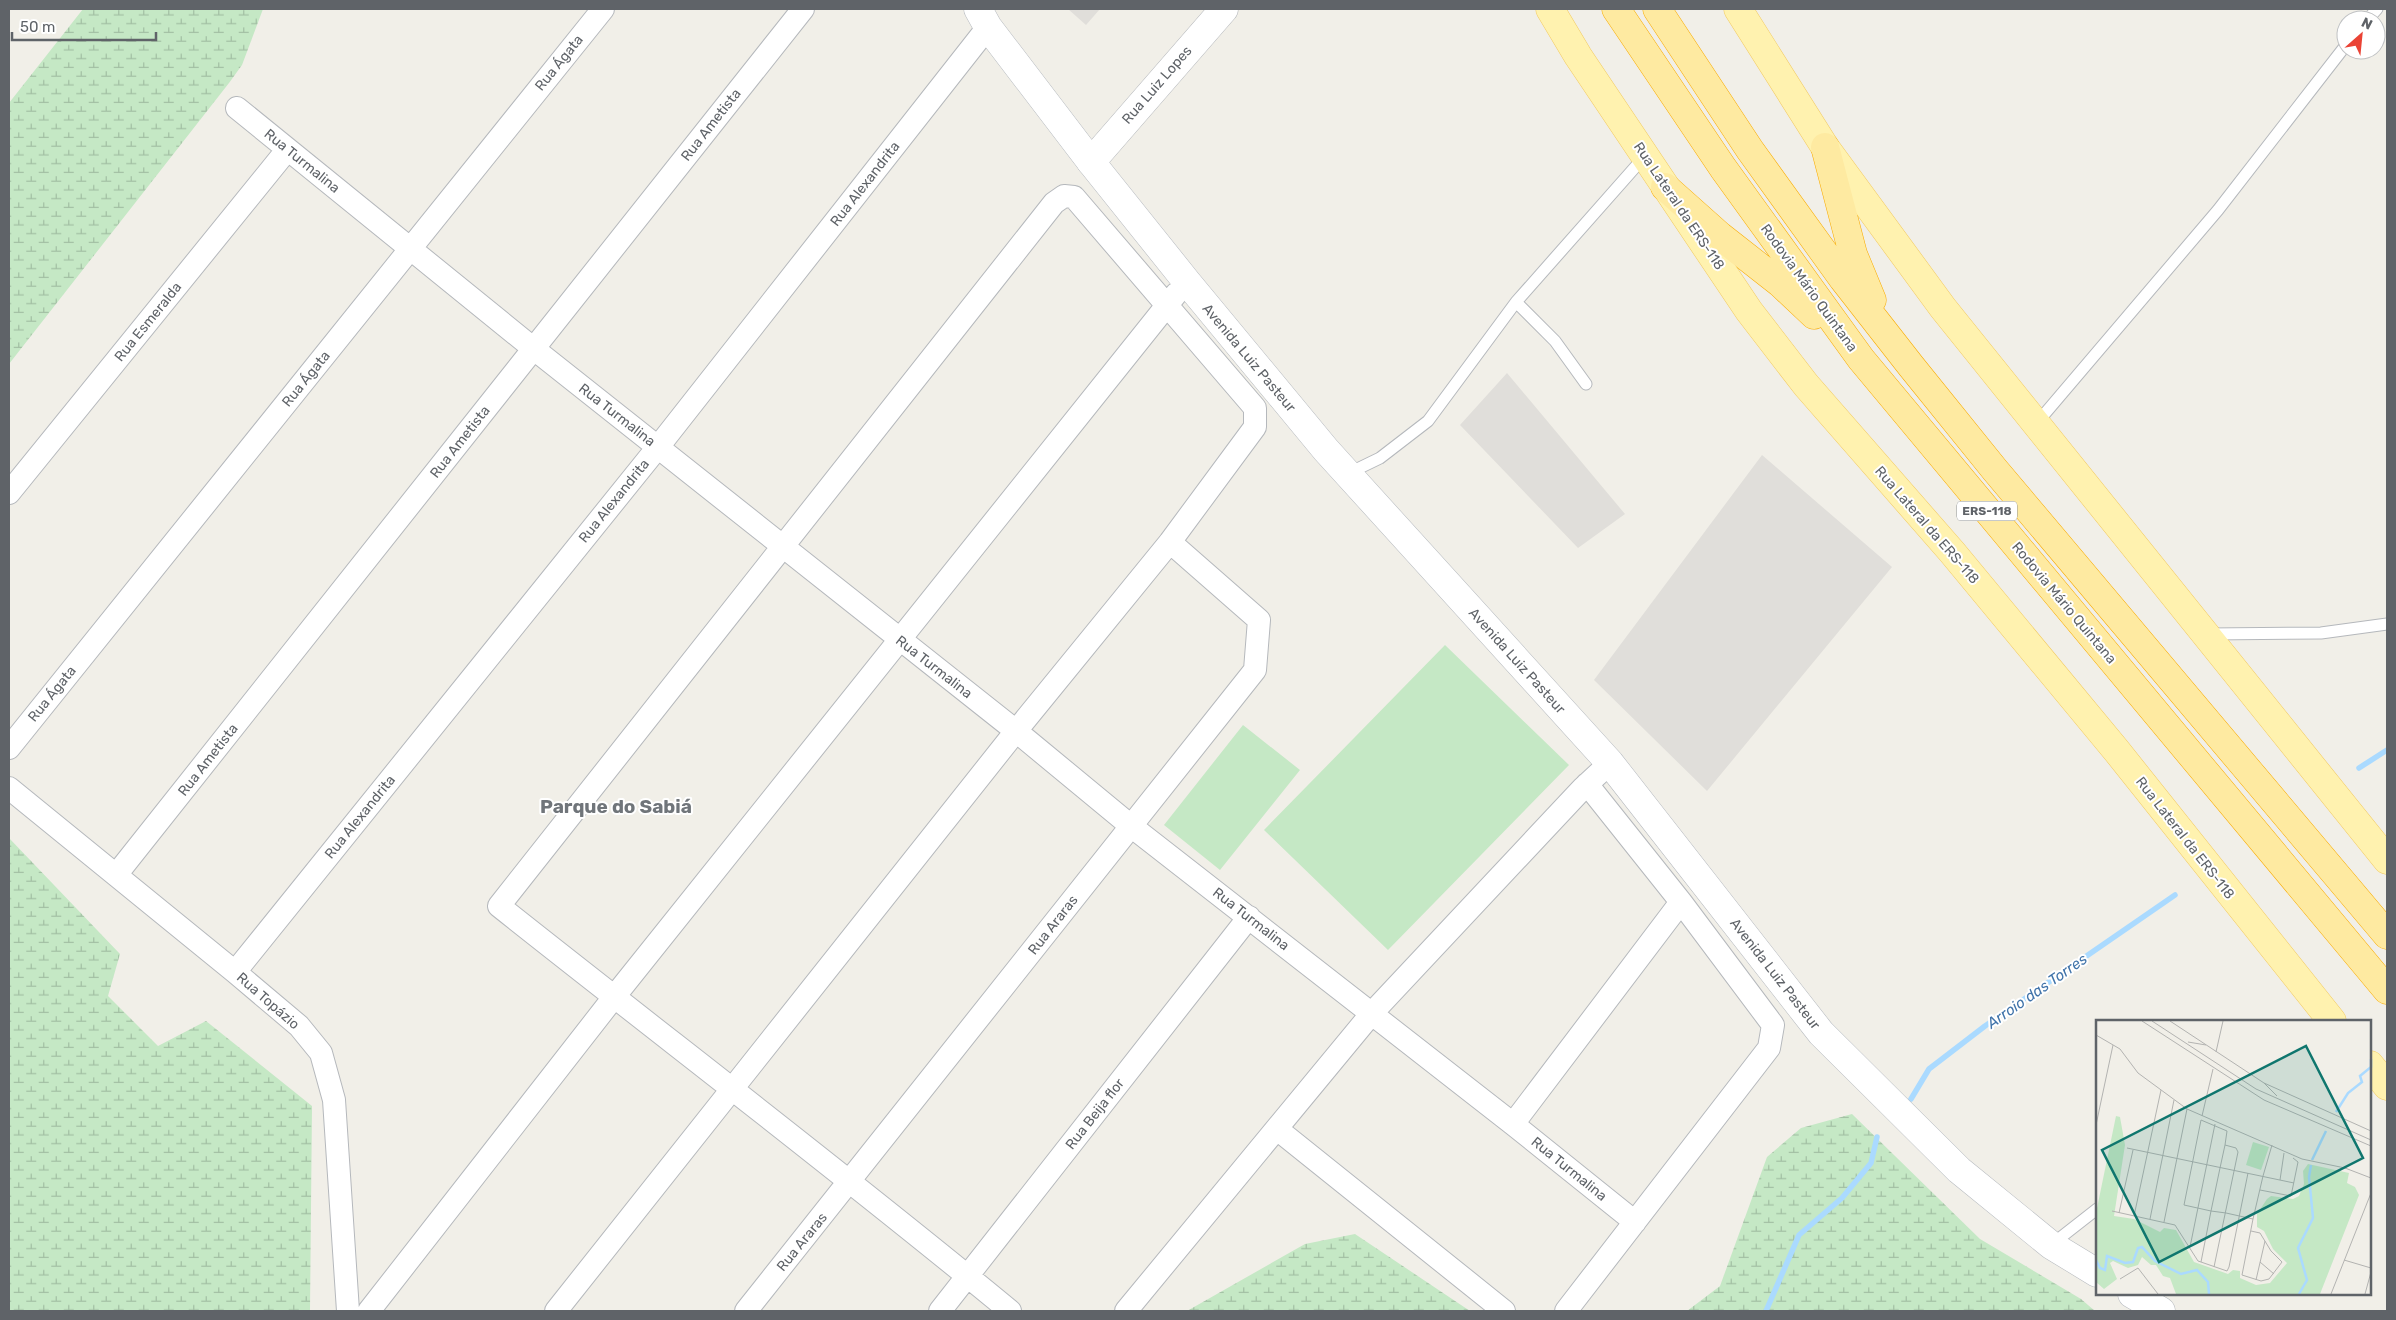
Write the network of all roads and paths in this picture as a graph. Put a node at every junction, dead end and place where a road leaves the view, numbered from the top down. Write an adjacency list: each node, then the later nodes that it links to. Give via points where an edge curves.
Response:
1 (603, 9): 16 (street, Rua Ágata)
2 (803, 9): 21 (street, Rua Ametista)
3 (1224, 9): 14 (main road, Rua Luiz Lopes)
4 (1550, 9): 13 (main road, Rua Lateral da ERS-118)
5 (1616, 9): 22 (highway, Rodovia Mário Quintana / ERS-118, via 1723,168)
6 (1657, 9): 20 (highway, ERS-118, via 1750,150)
7 (1738, 9): 11 (main road)
8 (983, 18): 14 (main road, Avenida Luiz Pasteur); 25 (street, Rua Alexandrita)
9 (2336, 58): 24 (lane, via 2218,210)
10 (237, 108): 12 (street, Rua Turmalina)
11 (1825, 147): 20 (highway, via 1852,254); 24 (main road, via 1943,308)
12 (287, 150): 16 (street, Rua Turmalina); 27 (street, Rua Esmeralda)
13 (1645, 156): 15 (main road, Rua Lateral da ERS-118); 18 (lane)
14 (1091, 162): 17 (main road, Avenida Luiz Pasteur)
15 (1665, 187): 22 (highway, via 1780,283); 48 (main road, Rua Lateral da ERS-118, via 1749,311 1806,385 1952,552 2110,743)
16 (411, 249): 21 (street, Rua Turmalina); 34 (street, Rua Ágata)
17 (1187, 282): 19 (street); 26 (main road, Avenida Luiz Pasteur)
18 (1516, 302): 23 (lane, via 1555,341); 26 (lane, via 1428,422 1380,458)
19 (1167, 304): 28 (street, via 1255,408 1255,427); 29 (street, via 1074,198 1064,196 1054,203); 32 (street)
20 (1887, 336): 43 (highway, ERS-118, via 1995,470)
21 (534, 349): 25 (street, Rua Turmalina); 40 (street, Rua Ametista)
22 (1861, 359): 45 (highway, Rodovia Mário Quintana / ERS-118)
23 (1586, 384)
24 (2036, 424): 31 (main road)
25 (658, 447): 29 (street, Rua Turmalina); 44 (street, Rua Alexandrita)
26 (1347, 474): 35 (main road, Avenida Luiz Pasteur)
27 (9, 493)
28 (1170, 542): 33 (street); 38 (street, Rua Araras, via 1260,620 1255,670)
29 (784, 547): 32 (street, Rua Turmalina); 46 (street, via 498,906)
30 (2387, 624): 31 (lane, via 2321,633)
31 (2204, 634): 39 (main road)
32 (900, 639): 33 (street, Rua Turmalina); 46 (street)
33 (1016, 731): 38 (street, Rua Turmalina); 51 (street)
34 (9, 748)
35 (1610, 763): 36 (street); 57 (main road, Avenida Luiz Pasteur, via 1821,1033 1959,1170)
36 (1587, 784): 41 (street); 47 (street)
37 (9, 788): 40 (street, Rua Topázio)
38 (1131, 826): 42 (street, Rua Turmalina); 54 (street, Rua Araras)
39 (2387, 860)
40 (116, 875): 44 (street, Rua Topázio)
41 (1681, 902): 52 (street); 56 (street, via 1773,1025 1769,1048)
42 (1249, 916): 47 (street, Rua Turmalina); 59 (street, Rua Beija flor)
43 (2387, 935)
44 (235, 972): 61 (street, Rua Topázio, via 299,1026 321,1053 334,1100)
45 (2387, 990)
46 (614, 997): 51 (street); 62 (street)
47 (1372, 1013): 52 (street, Rua Turmalina); 53 (street)
48 (2331, 1020)
49 (2371, 1066): 50 (main road)
50 (2387, 1086)
51 (732, 1090): 54 (street); 63 (street)
52 (1513, 1124): 56 (street, Rua Turmalina)
53 (1277, 1129): 67 (street); 68 (street)
54 (850, 1182): 59 (street); 64 (street, Rua Araras)
55 (2096, 1210): 57 (lane)
56 (1635, 1222): 69 (street)
57 (2052, 1245): 58 (main road, Avenida Luiz Pasteur)
58 (2096, 1272)
59 (968, 1276): 65 (street, Rua Beija flor); 66 (street)
60 (2134, 1295): 70 (main road)
61 (348, 1311)
62 (369, 1311)
63 (556, 1311)
64 (746, 1311)
65 (940, 1311)
66 (1010, 1311)
67 (1126, 1311)
68 (1504, 1311)
69 (1566, 1311)
70 (2161, 1311)

